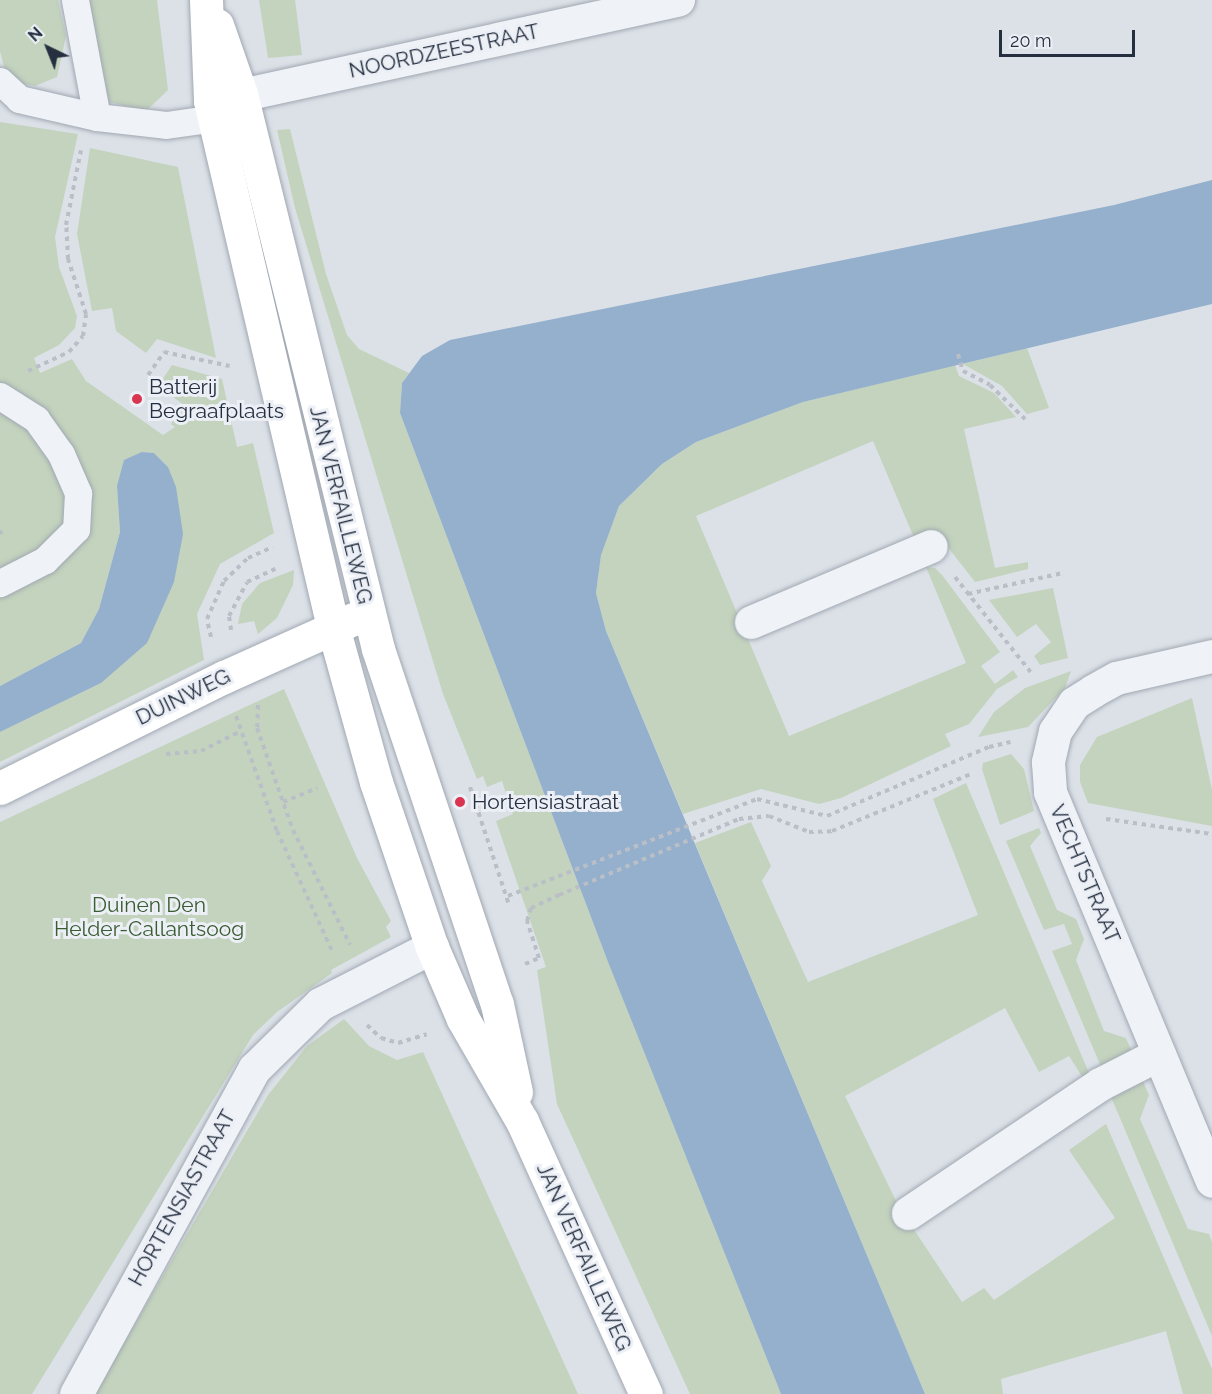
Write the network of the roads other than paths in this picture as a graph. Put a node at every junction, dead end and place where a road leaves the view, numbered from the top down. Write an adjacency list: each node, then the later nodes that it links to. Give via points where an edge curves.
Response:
1 (75, 0): 7 (lane)
2 (207, 0): 6 (street, JAN VERFAILLEWEG)
3 (678, 0): 4 (street, NOORDZEESTRAAT)
4 (560, 12): 6 (street, NOORDZEESTRAAT)
5 (0, 81): 7 (lane, via 19,99)
6 (222, 104): 7 (lane, via 166,126); 11 (street, JAN VERFAILLEWEG); 13 (street, JAN VERFAILLEWEG, via 272,374)
7 (92, 116)
8 (0, 396): 10 (lane, via 36,419 61,453 78,493 76,529 45,560)
9 (931, 546): 12 (street)
10 (0, 583)
11 (369, 613): 13 (street, DUINWEG); 18 (street, JAN VERFAILLEWEG, via 422,786 497,1004)
12 (751, 622)
13 (333, 627): 15 (street, DUINWEG); 16 (street, JAN VERFAILLEWEG, via 376,782)
14 (1212, 656): 17 (street, VECHTSTRAAT, via 1116,678 1074,703 1055,731 1048,762 1050,792)
15 (0, 788)
16 (432, 947): 18 (street, JAN VERFAILLEWEG, via 462,1019); 21 (street, HORTENSIASTRAAT, via 358,984 301,1019 254,1069)
17 (1159, 1054): 19 (street, VECHTSTRAAT); 20 (street, via 1100,1084)
18 (522, 1121): 22 (street, JAN VERFAILLEWEG)
19 (1212, 1181)
20 (908, 1213)
21 (76, 1394)
22 (646, 1394)

